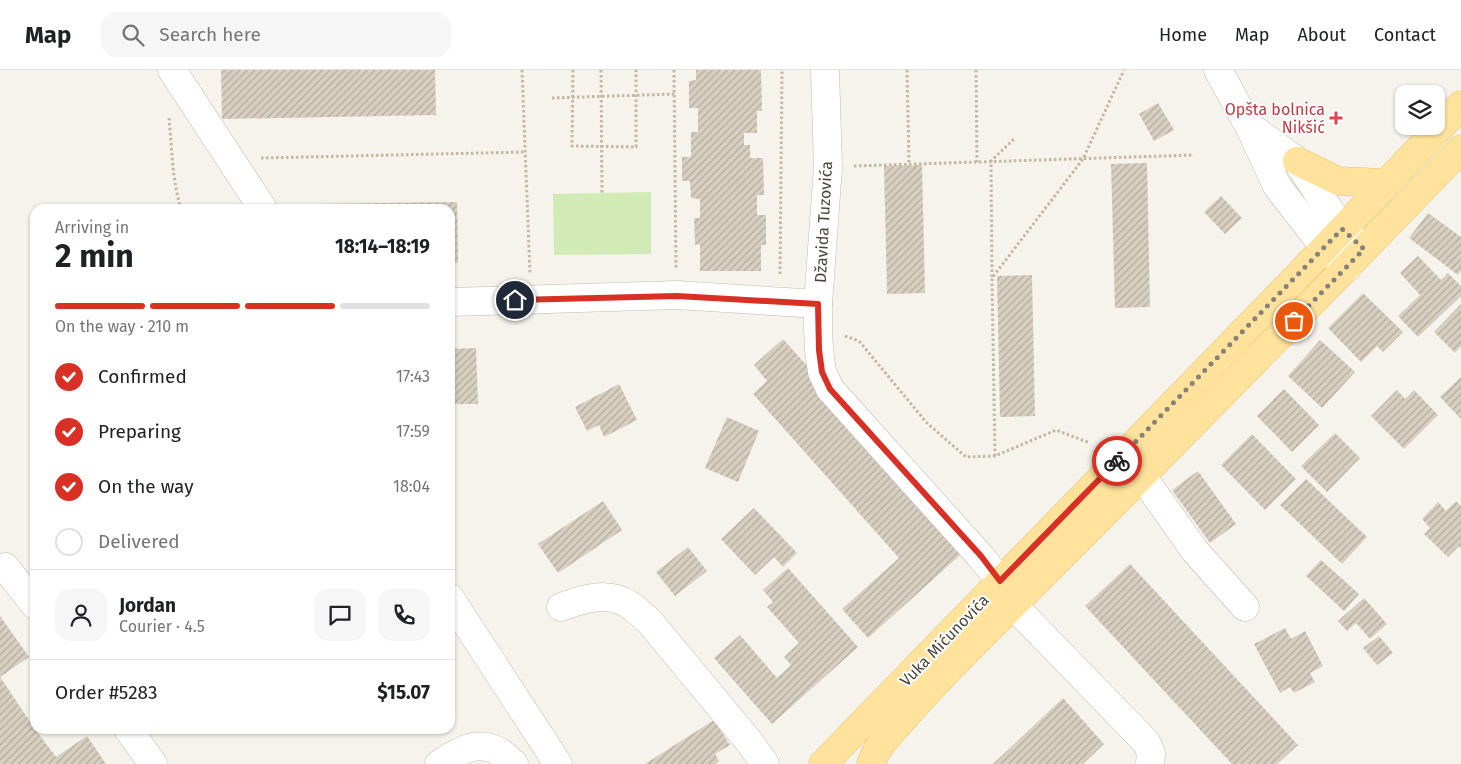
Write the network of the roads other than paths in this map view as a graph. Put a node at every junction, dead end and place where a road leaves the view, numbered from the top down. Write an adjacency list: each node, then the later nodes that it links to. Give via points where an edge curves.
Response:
1 (172, 70): 9 (street)
2 (825, 70): 13 (street, Džavida Tuzovića, via 828,166)
3 (1218, 70): 5 (street)
4 (1461, 105): 8 (main road, Vuka Mićunovića)
5 (1250, 128): 7 (street); 10 (street, via 1277,186)
6 (1461, 149): 11 (main road, Vuka Mićunovića)
7 (1297, 161): 8 (main road, via 1338,182); 10 (street)
8 (1386, 182): 10 (main road, Vuka Mićunovića)
9 (260, 204)
10 (1333, 238): 11 (street); 16 (main road, Vuka Mićunovića)
11 (1356, 259): 14 (main road, Vuka Mićunovića)
12 (455, 302): 13 (street, Džavida Tuzovića, via 677,296 780,301)
13 (818, 316): 16 (street, via 822,372 830,389)
14 (1142, 476): 18 (main road, Vuka Mićunovića); 21 (street, via 1194,552)
15 (5, 567): 17 (street)
16 (1000, 581): 28 (main road, Vuka Mićunovića)
17 (30, 599)
18 (1013, 605): 29 (main road, Vuka Mićunovića, via 922,697 874,754); 30 (street, via 1146,742 1151,753)
19 (455, 606): 26 (street)
20 (562, 607): 27 (street, via 580,599 599,596 630,605 649,621)
21 (1245, 607)
22 (132, 734): 23 (street)
23 (153, 764)
24 (439, 764): 25 (street, via 461,750 480,745 498,751)
25 (514, 764)
26 (558, 764)
27 (764, 764)
28 (822, 764)
29 (871, 764)
30 (1150, 764)

